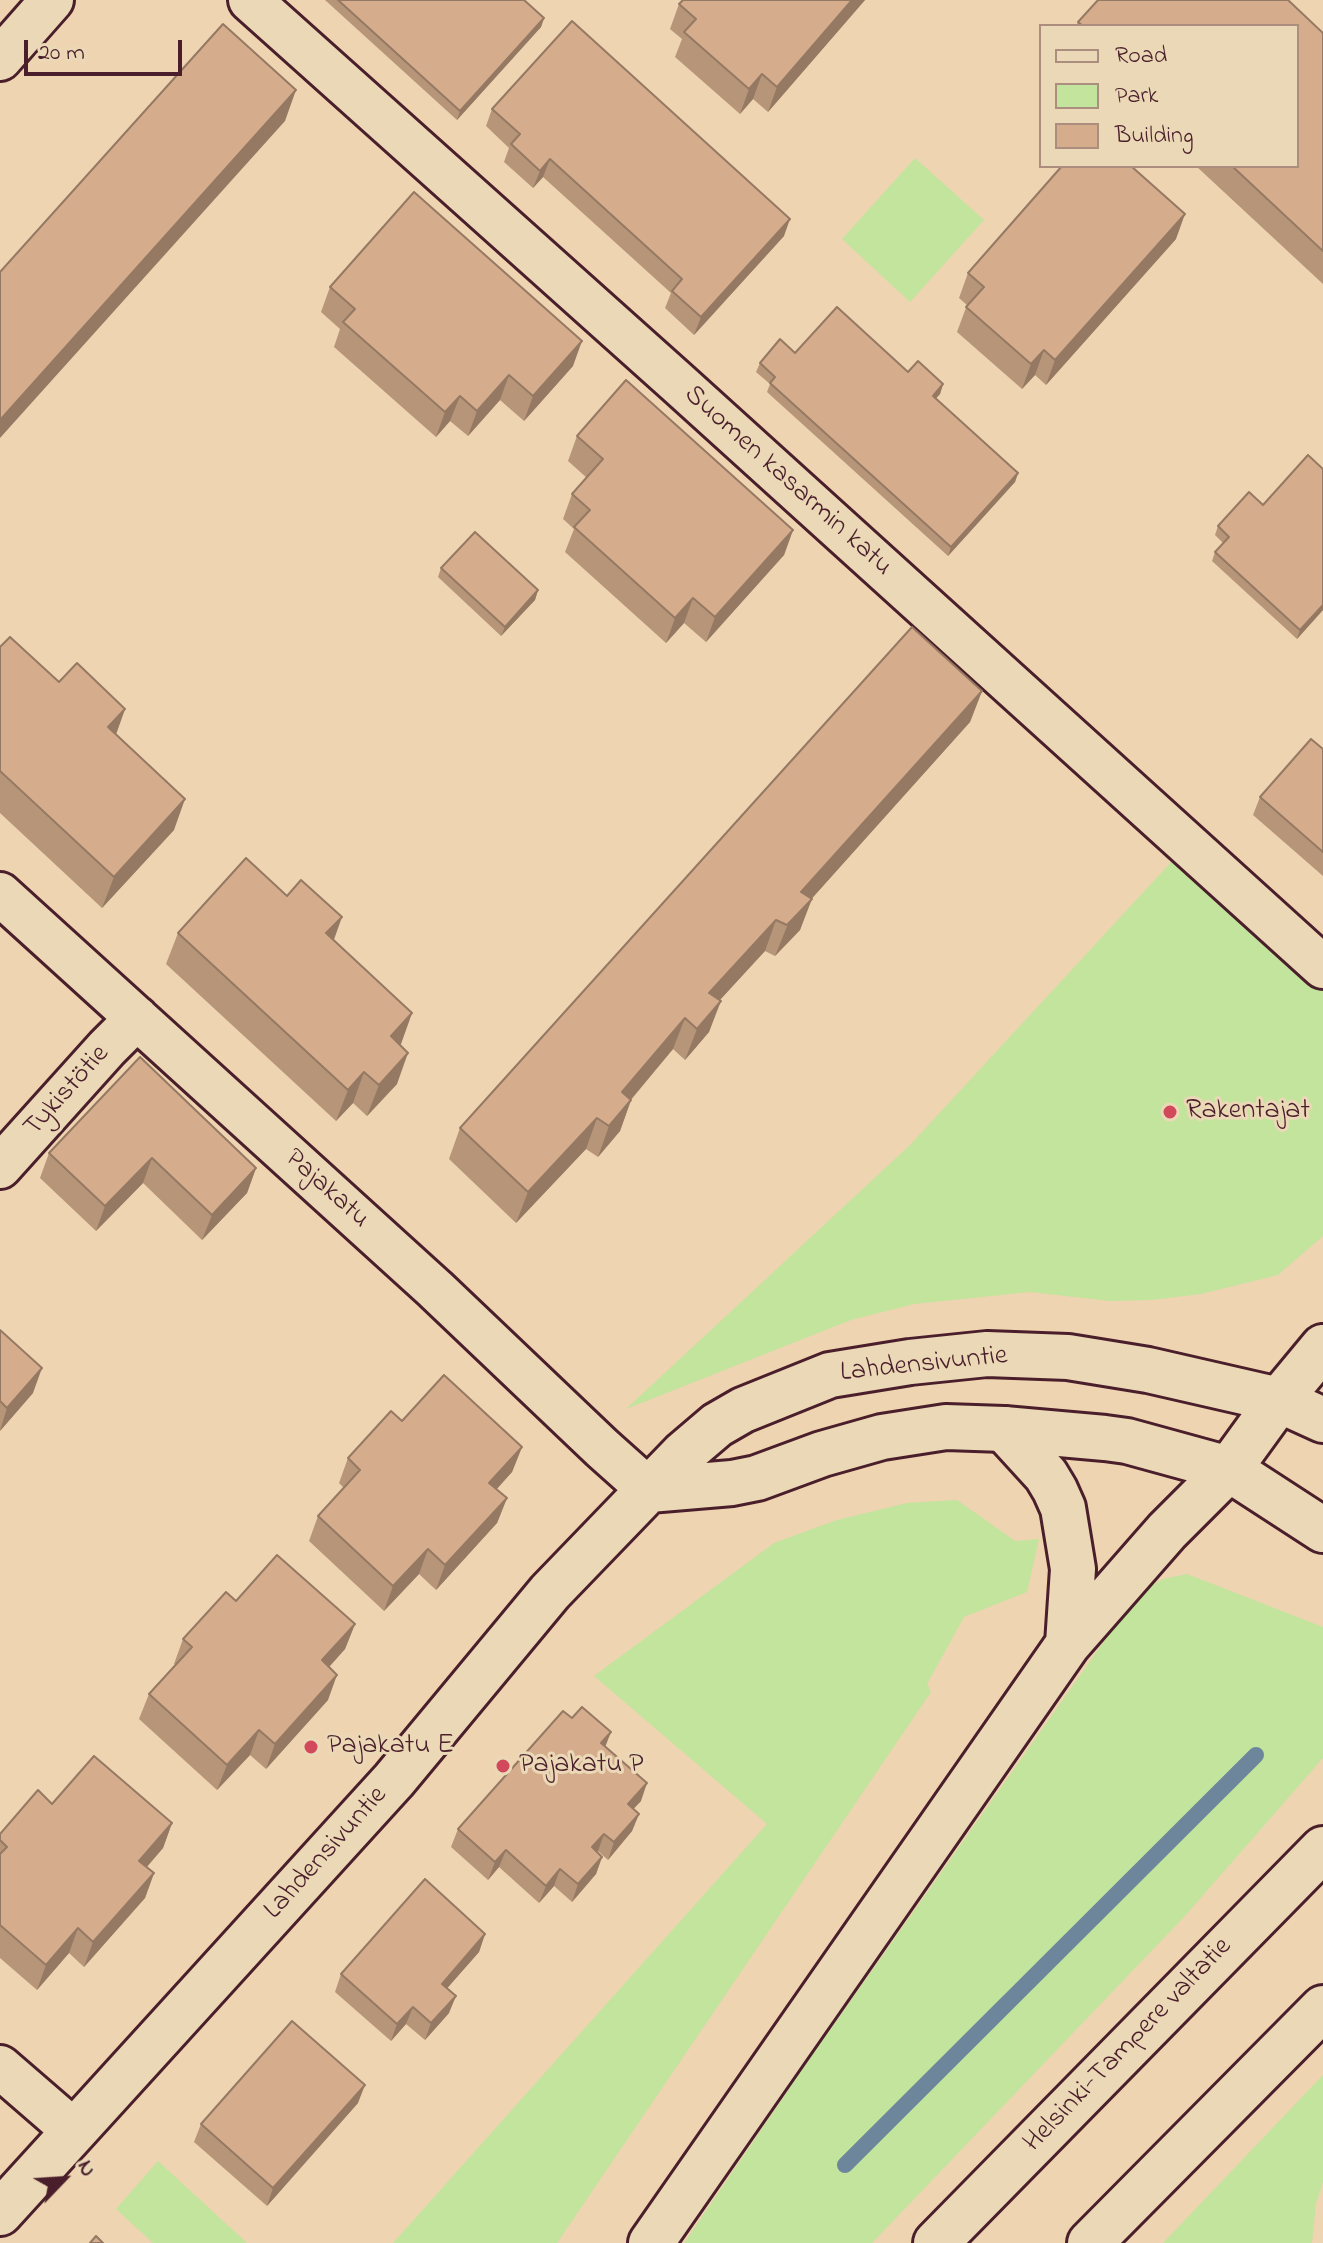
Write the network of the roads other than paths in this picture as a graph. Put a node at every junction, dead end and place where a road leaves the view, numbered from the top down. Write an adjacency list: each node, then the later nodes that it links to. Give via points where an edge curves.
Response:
1 (52, 0): 3 (street)
2 (250, 0): 5 (street, Suomen kasarmin katu)
3 (0, 59)
4 (0, 894): 6 (street, Pajakatu)
5 (1323, 967)
6 (137, 1018): 7 (street, Tykistötie); 13 (street, Pajakatu)
7 (0, 1167)
8 (1323, 1347): 9 (main road)
9 (1279, 1400): 10 (main road, Lahdensivuntie); 12 (main road); 13 (main road, Lahdensivuntie, via 1068,1357 987,1354 910,1362 830,1375 743,1410 717,1425)
10 (1323, 1420)
11 (1004, 1429): 12 (main road, via 1127,1441); 13 (main road, via 946,1427 882,1437 757,1478); 15 (main road, via 1046,1475 1063,1508 1073,1569)
12 (1229, 1469): 14 (main road); 15 (main road)
13 (649, 1490): 19 (main road, Lahdensivuntie, via 550,1592 394,1780)
14 (1314, 1511)
15 (1068, 1644): 21 (main road)
16 (1323, 1849): 22 (main road, Helsinki-Tampere valtatie)
17 (1323, 2008): 23 (main road)
18 (0, 2067): 19 (street)
19 (74, 2131): 20 (main road, Lahdensivuntie)
20 (0, 2213)
21 (651, 2243)
22 (936, 2243)
23 (1090, 2243)

